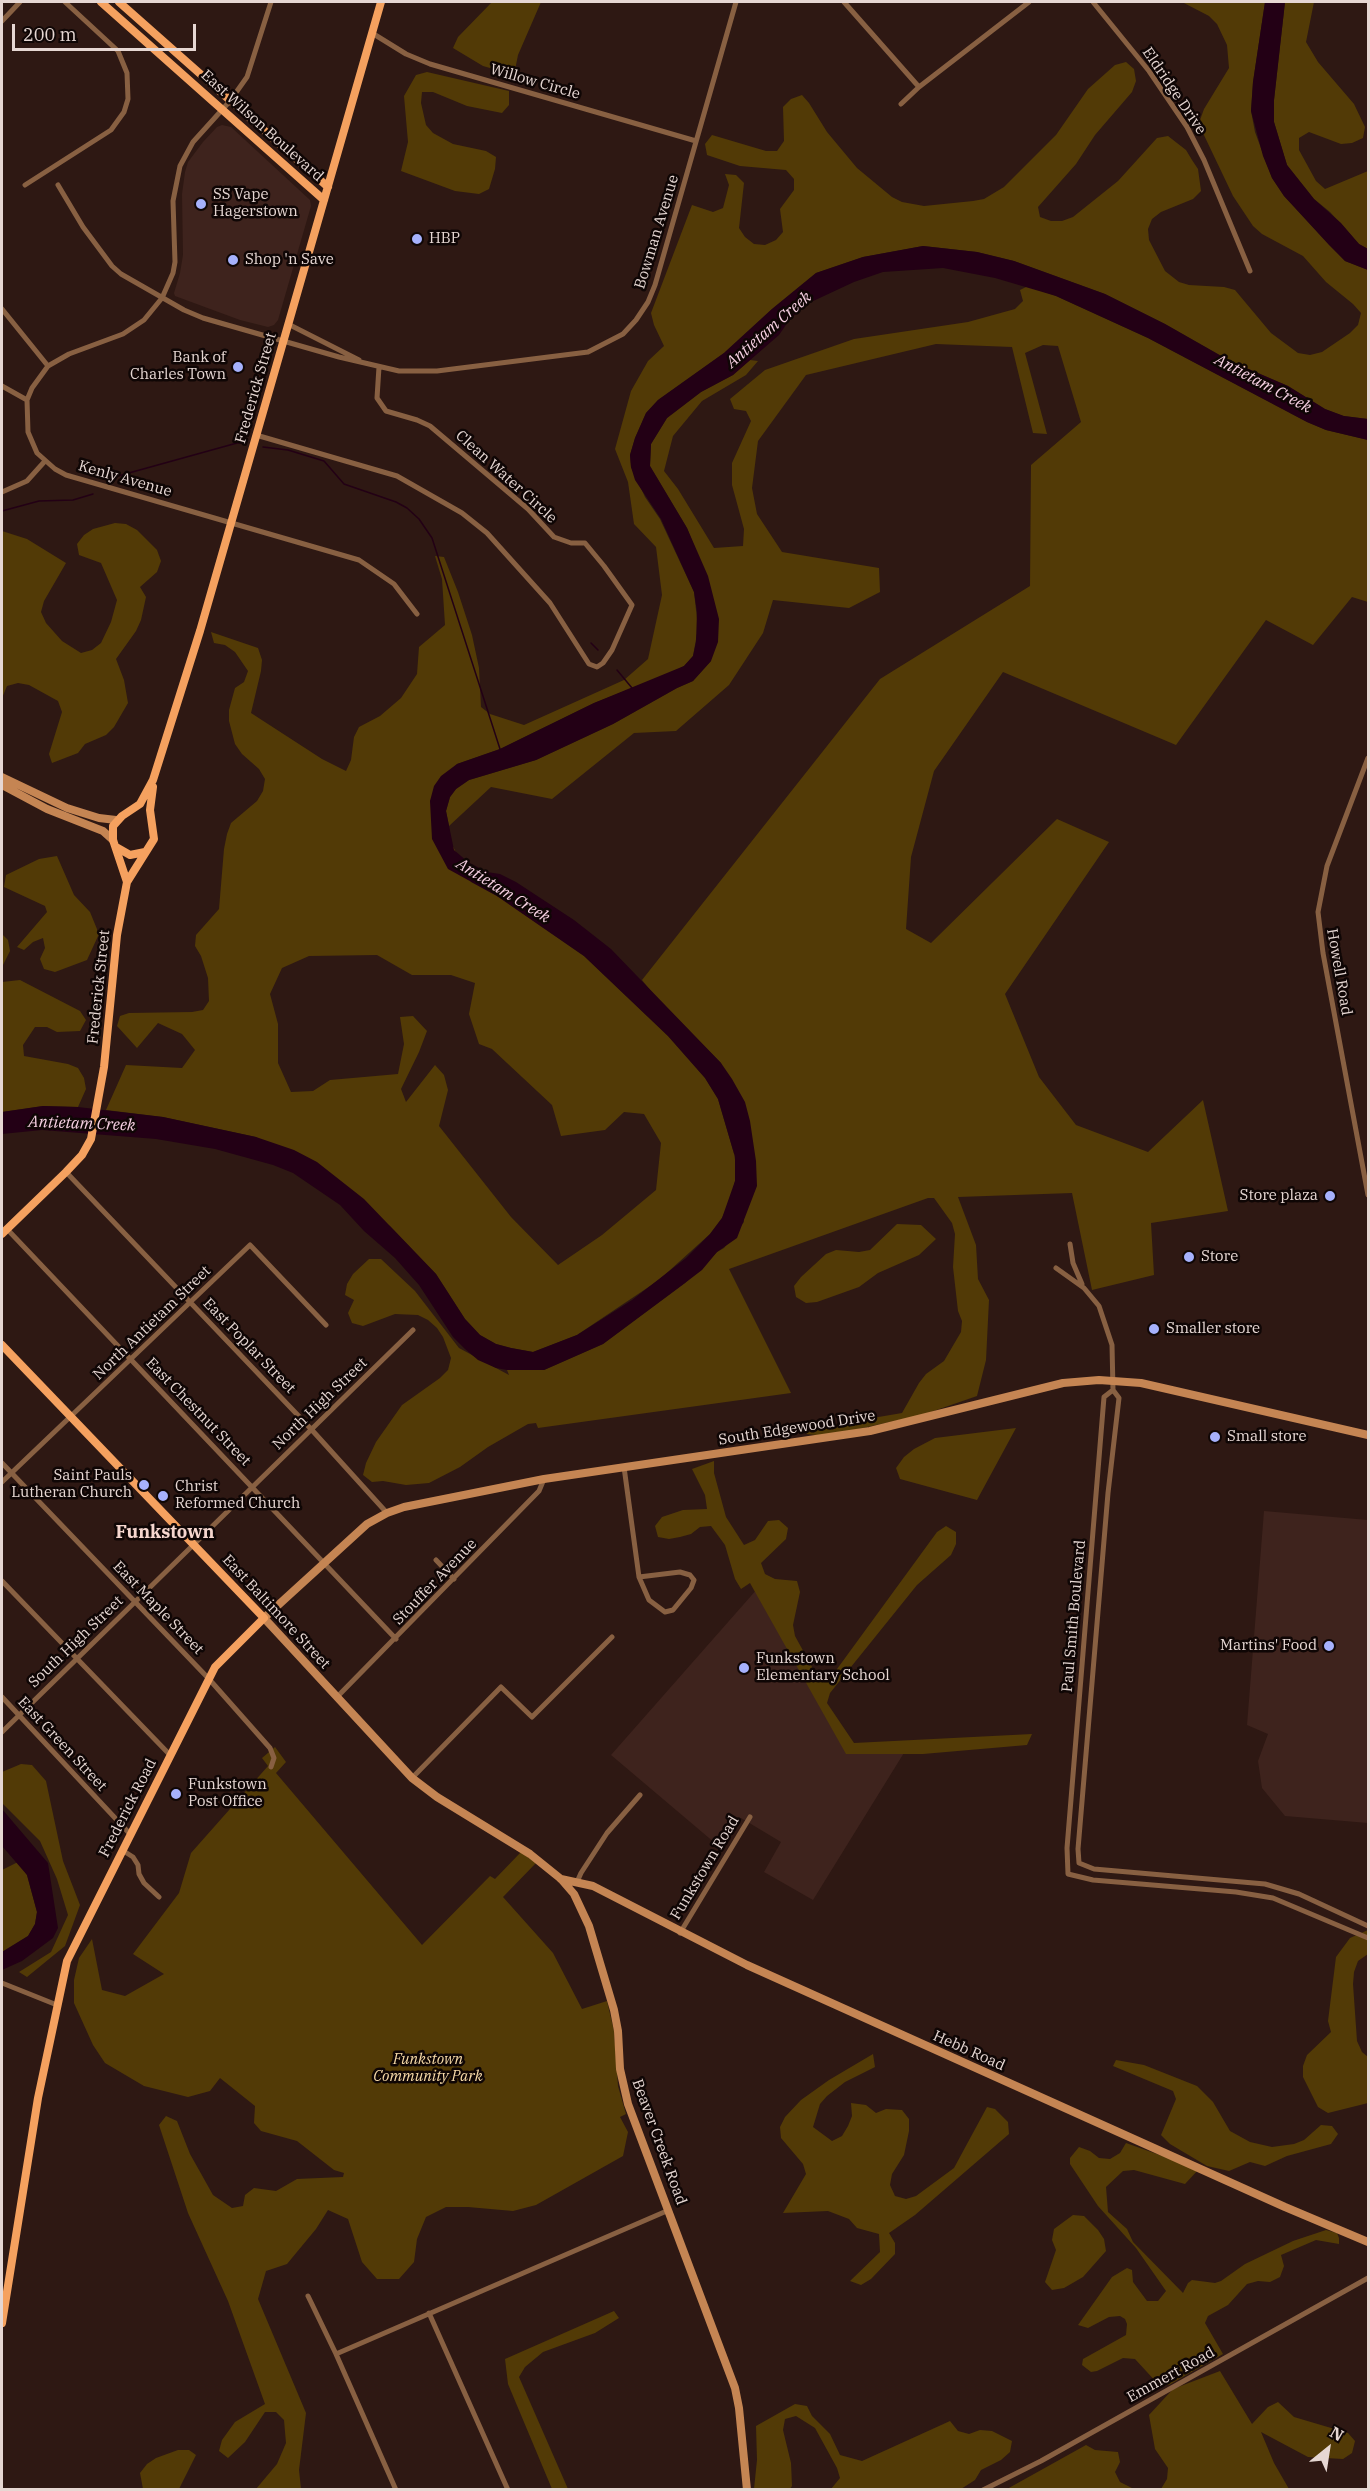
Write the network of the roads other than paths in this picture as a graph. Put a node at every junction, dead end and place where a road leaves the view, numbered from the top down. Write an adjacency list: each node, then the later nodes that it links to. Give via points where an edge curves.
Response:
1 (20, 2): 11 (street)
2 (65, 2): 20 (street, via 118,51 128,73 128,99 111,130)
3 (101, 2): 16 (main road, East Wilson Boulevard)
4 (119, 2): 14 (main road, East Wilson Boulevard)
5 (271, 2): 14 (street, via 250,69)
6 (381, 2): 12 (main road, Frederick Street)
7 (736, 2): 17 (street, Bowman Avenue)
8 (844, 2): 13 (street)
9 (1029, 2): 13 (street)
10 (1093, 2): 24 (street, Eldridge Drive, via 1149,71 1187,127)
11 (2, 21)
12 (372, 33): 17 (street, Willow Circle, via 430,64); 22 (main road, Frederick Street)
13 (919, 87): 15 (street)
14 (230, 100): 16 (street); 19 (main road, East Wilson Boulevard)
15 (901, 104)
16 (222, 110): 18 (main road, East Wilson Boulevard); 25 (street, via 193,142 180,166 173,201 175,262)
17 (696, 141): 30 (street, Bowman Avenue, via 655,285 648,302 623,334 588,352 567,356 437,371)
18 (264, 147): 19 (main road, via 270,144 292,163); 23 (main road, East Wilson Boulevard)
19 (301, 163): 22 (main road, East Wilson Boulevard)
20 (25, 185)
21 (58, 185): 25 (street, Bowman Avenue, via 111,266)
22 (328, 187): 23 (main road, Frederick Street)
23 (324, 200): 27 (main road, Frederick Street)
24 (1250, 271)
25 (162, 298): 28 (street, Bowman Avenue, via 192,314); 29 (street, via 144,320 123,334)
26 (2, 309): 29 (street)
27 (288, 324): 28 (main road, Frederick Street); 30 (street)
28 (283, 341): 30 (street, Bowman Avenue); 33 (main road, Frederick Street)
29 (48, 366): 32 (street)
30 (376, 367): 33 (street, Clean Water Circle, via 377,398 386,411 430,426 528,509 554,537 585,543 604,566 632,605 603,663 597,667 589,664 550,603 487,533 462,513 397,476)
31 (2, 386): 32 (street)
32 (27, 400): 34 (street, Kenly Avenue, via 28,432)
33 (256, 435): 36 (main road, Frederick Street)
34 (45, 461): 35 (street, via 27,482); 36 (street, Kenly Avenue, via 66,475)
35 (2, 492)
36 (232, 522): 37 (street, Kenly Avenue, via 359,560 394,584); 40 (main road, Frederick Street)
37 (417, 614)
38 (1368, 758): 49 (street, Howell Road, via 1327,866 1318,912)
39 (2, 777): 43 (street, via 67,808 99,819)
40 (153, 780): 42 (main road, Frederick Street, via 140,804); 44 (main road, Frederick Street)
41 (2, 785): 45 (street, via 47,809 103,831)
42 (128, 813): 43 (main road); 44 (main road, via 142,815)
43 (116, 820): 45 (main road, via 111,833)
44 (152, 825): 46 (main road, via 154,839)
45 (114, 843): 46 (main road, via 130,855); 47 (main road, Frederick Street)
46 (147, 850): 47 (main road, Frederick Street)
47 (127, 882): 50 (main road, Frederick Street, via 91,1139)
48 (1368, 1148): 49 (street)
49 (1360, 1150): 51 (street, Howell Road)
50 (66, 1172): 52 (main road); 56 (street, East Poplar Street)
51 (1368, 1195)
52 (4, 1231): 60 (street, East Chestnut Street)
53 (1070, 1244): 55 (street)
54 (1056, 1268): 55 (street, Paul Smith Boulevard)
55 (1084, 1288): 61 (street, Paul Smith Boulevard, via 1099,1306 1108,1331)
56 (191, 1302): 57 (street, North Antietam Street, via 250,1245); 60 (street, North Antietam Street); 64 (street, East Poplar Street)
57 (326, 1324)
58 (412, 1330): 64 (street, North High Street)
59 (2, 1345): 63 (main road, East Baltimore Street)
60 (131, 1359): 63 (street, North Antietam Street); 71 (street, East Chestnut Street)
61 (1113, 1381): 62 (street, Paul Smith Boulevard); 65 (street, South Edgewood Drive, via 1141,1383); 67 (street, South Edgewood Drive, via 1055,1385 870,1431)
62 (1113, 1390): 83 (street, Paul Smith Boulevard, via 1104,1397); 84 (street, Paul Smith Boulevard, via 1119,1398)
63 (70, 1417): 68 (street, North Antietam Street); 73 (main road, East Baltimore Street)
64 (312, 1429): 71 (street, North High Street); 72 (street, East Poplar Street)
65 (1368, 1435)
66 (2, 1463): 68 (street, East Maple Street)
67 (624, 1467): 69 (street, South Edgewood Drive); 76 (street)
68 (11, 1473): 70 (street, North Antietam Street); 79 (street, East Maple Street)
69 (544, 1479): 72 (street, South Edgewood Drive); 77 (street, Stouffer Avenue, via 539,1491)
70 (2, 1482)
71 (253, 1486): 73 (street, North High Street); 75 (street, East Chestnut Street)
72 (387, 1513): 75 (street, South Edgewood Drive, via 367,1524)
73 (194, 1544): 79 (street, South High Street); 80 (main road, East Baltimore Street)
74 (436, 1560): 77 (street)
75 (324, 1564): 80 (street, South Edgewood Drive); 82 (street, East Chestnut Street)
76 (639, 1577): 76 (street, via 680,1572 694,1580 673,1610 665,1612 649,1600)
77 (454, 1579): 82 (street, Stouffer Avenue)
78 (2, 1581): 85 (street)
79 (135, 1602): 85 (street, South High Street); 86 (street, East Maple Street)
80 (264, 1618): 86 (main road, Frederick Road, via 220,1662); 88 (street, East Baltimore Street)
81 (612, 1637): 93 (street, via 532,1717 501,1687)
82 (396, 1639): 88 (street, Stouffer Avenue)
83 (1084, 1643): 84 (street); 103 (street, Paul Smith Boulevard, via 1068,1874 1093,1880 1273,1898)
84 (1095, 1645): 101 (street, Paul Smith Boulevard, via 1079,1863 1094,1869 1265,1884 1299,1894)
85 (77, 1659): 89 (street, South High Street); 91 (street)
86 (209, 1679): 91 (main road, Frederick Road); 92 (street, East Maple Street, via 270,1748 274,1758)
87 (2, 1697): 89 (street, East Green Street)
88 (337, 1697): 93 (street, Beaver Creek Road)
89 (18, 1715): 90 (street, South High Street); 96 (street, East Green Street)
90 (2, 1732)
91 (170, 1755): 96 (main road, Frederick Road)
92 (271, 1767)
93 (412, 1778): 98 (street, Beaver Creek Road, via 530,1854)
94 (640, 1795): 99 (street, via 607,1833)
95 (750, 1817): 102 (street, Funkstown Road)
96 (130, 1834): 97 (main road, Frederick Road)
97 (122, 1850): 100 (street, via 133,1857 144,1883); 105 (main road, Frederick Road, via 72,1949)
98 (561, 1879): 99 (street, Hebb Road); 106 (street, Beaver Creek Road, via 582,1910 602,1964 618,2031 623,2087)
99 (578, 1882): 102 (street, Hebb Road)
100 (159, 1897)
101 (1368, 1926)
102 (680, 1933): 107 (street, Hebb Road)
103 (1368, 1938)
104 (2, 1983): 105 (street)
105 (57, 2005): 111 (main road, Frederick Road)
106 (669, 2210): 110 (street); 115 (street, Beaver Creek Road, via 735,2388)
107 (1368, 2242)
108 (1368, 2278): 116 (street, Emmert Road)
109 (308, 2296): 112 (street)
110 (429, 2313): 112 (street); 114 (street)
111 (2, 2323)
112 (336, 2354): 113 (street)
113 (396, 2490)
114 (508, 2490)
115 (747, 2490)
116 (983, 2490)

